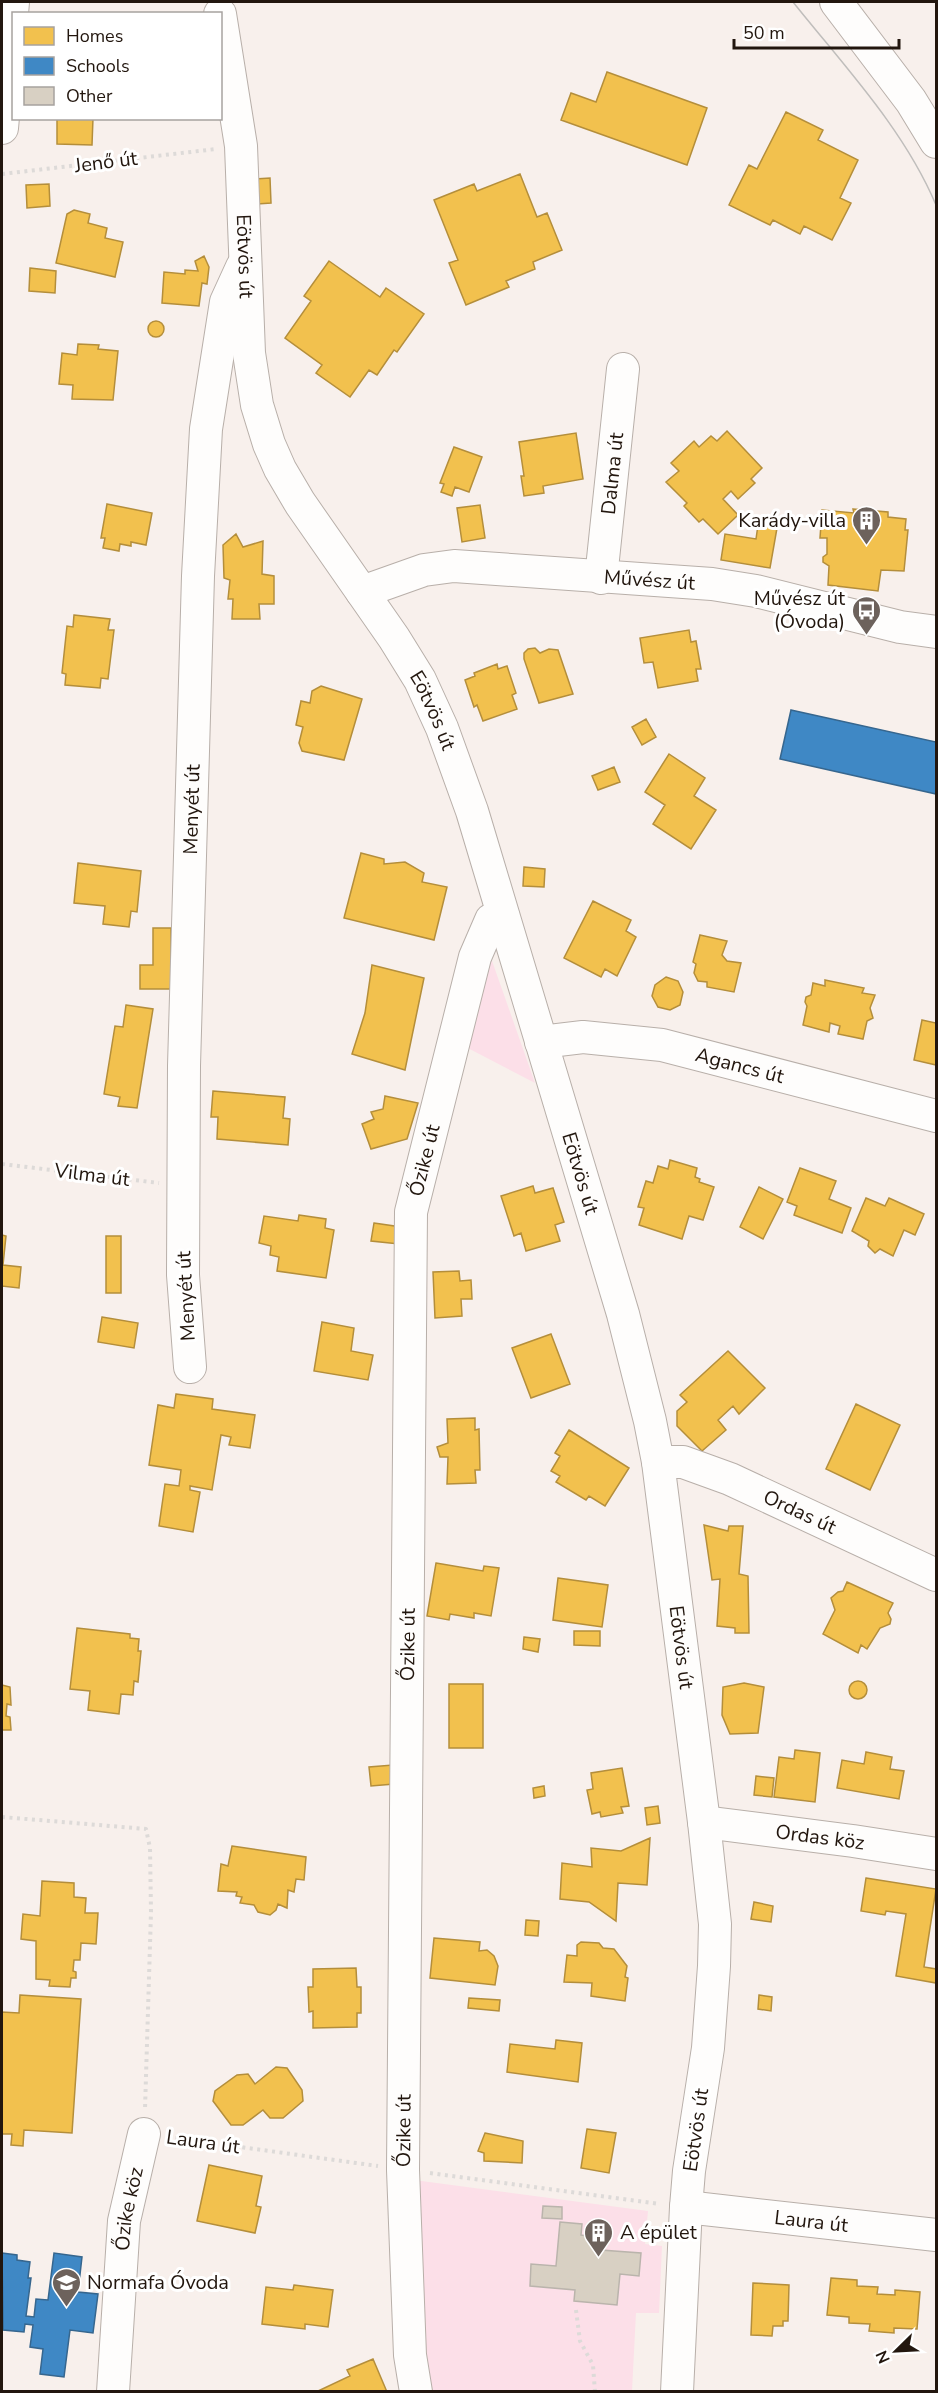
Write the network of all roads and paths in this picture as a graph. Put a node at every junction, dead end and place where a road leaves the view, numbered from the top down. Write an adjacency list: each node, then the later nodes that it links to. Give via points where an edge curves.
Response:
1 (836, 2): 5 (street, via 911,101)
2 (12, 13): 4 (street)
3 (222, 27): 8 (street, Eötvös út, via 241,146)
4 (2, 128)
5 (936, 142)
6 (211, 150): 7 (path, Jenő út)
7 (2, 174)
8 (246, 259): 11 (street, Eötvös út, via 249,353 257,405 269,444 300,503); 17 (street, Menyét út, via 226,302 206,429 198,588)
9 (623, 369): 10 (street, Dalma út)
10 (601, 578): 11 (street, Művész út, via 454,566 424,570); 12 (street, Művész út, via 712,584 756,591 900,627)
11 (362, 592): 13 (street, Eötvös út, via 420,680 442,728)
12 (936, 632)
13 (503, 916): 14 (street, Eötvös út); 25 (street, Őzike út, via 491,920 475,957 411,1212)
14 (541, 1042): 15 (street, Agancs út, via 583,1037 662,1045); 19 (street, Eötvös út, via 622,1314)
15 (936, 1116)
16 (2, 1164): 17 (path, Vilma út)
17 (183, 1186): 18 (street, Menyét út, via 183,1275)
18 (190, 1367)
19 (658, 1462): 20 (street, Ordas út, via 683,1462 730,1479); 22 (street, Eötvös út)
20 (936, 1575)
21 (2, 1817): 24 (path, Laura út, via 146,1829 151,1912)
22 (704, 1822): 23 (street, Ordas köz); 26 (street, Eötvös út, via 715,1924 714,1966 708,2048 689,2171)
23 (936, 1854)
24 (144, 2134): 25 (path, Laura út); 29 (street, Őzike köz, via 124,2221)
25 (404, 2170): 26 (path, Laura út); 30 (street, Őzike út, via 410,2355)
26 (679, 2206): 27 (street, Laura út); 32 (street, Eötvös út)
27 (936, 2235)
28 (576, 2310): 31 (path, via 580,2341 593,2365)
29 (113, 2391)
30 (416, 2391)
31 (595, 2391)
32 (677, 2391)

